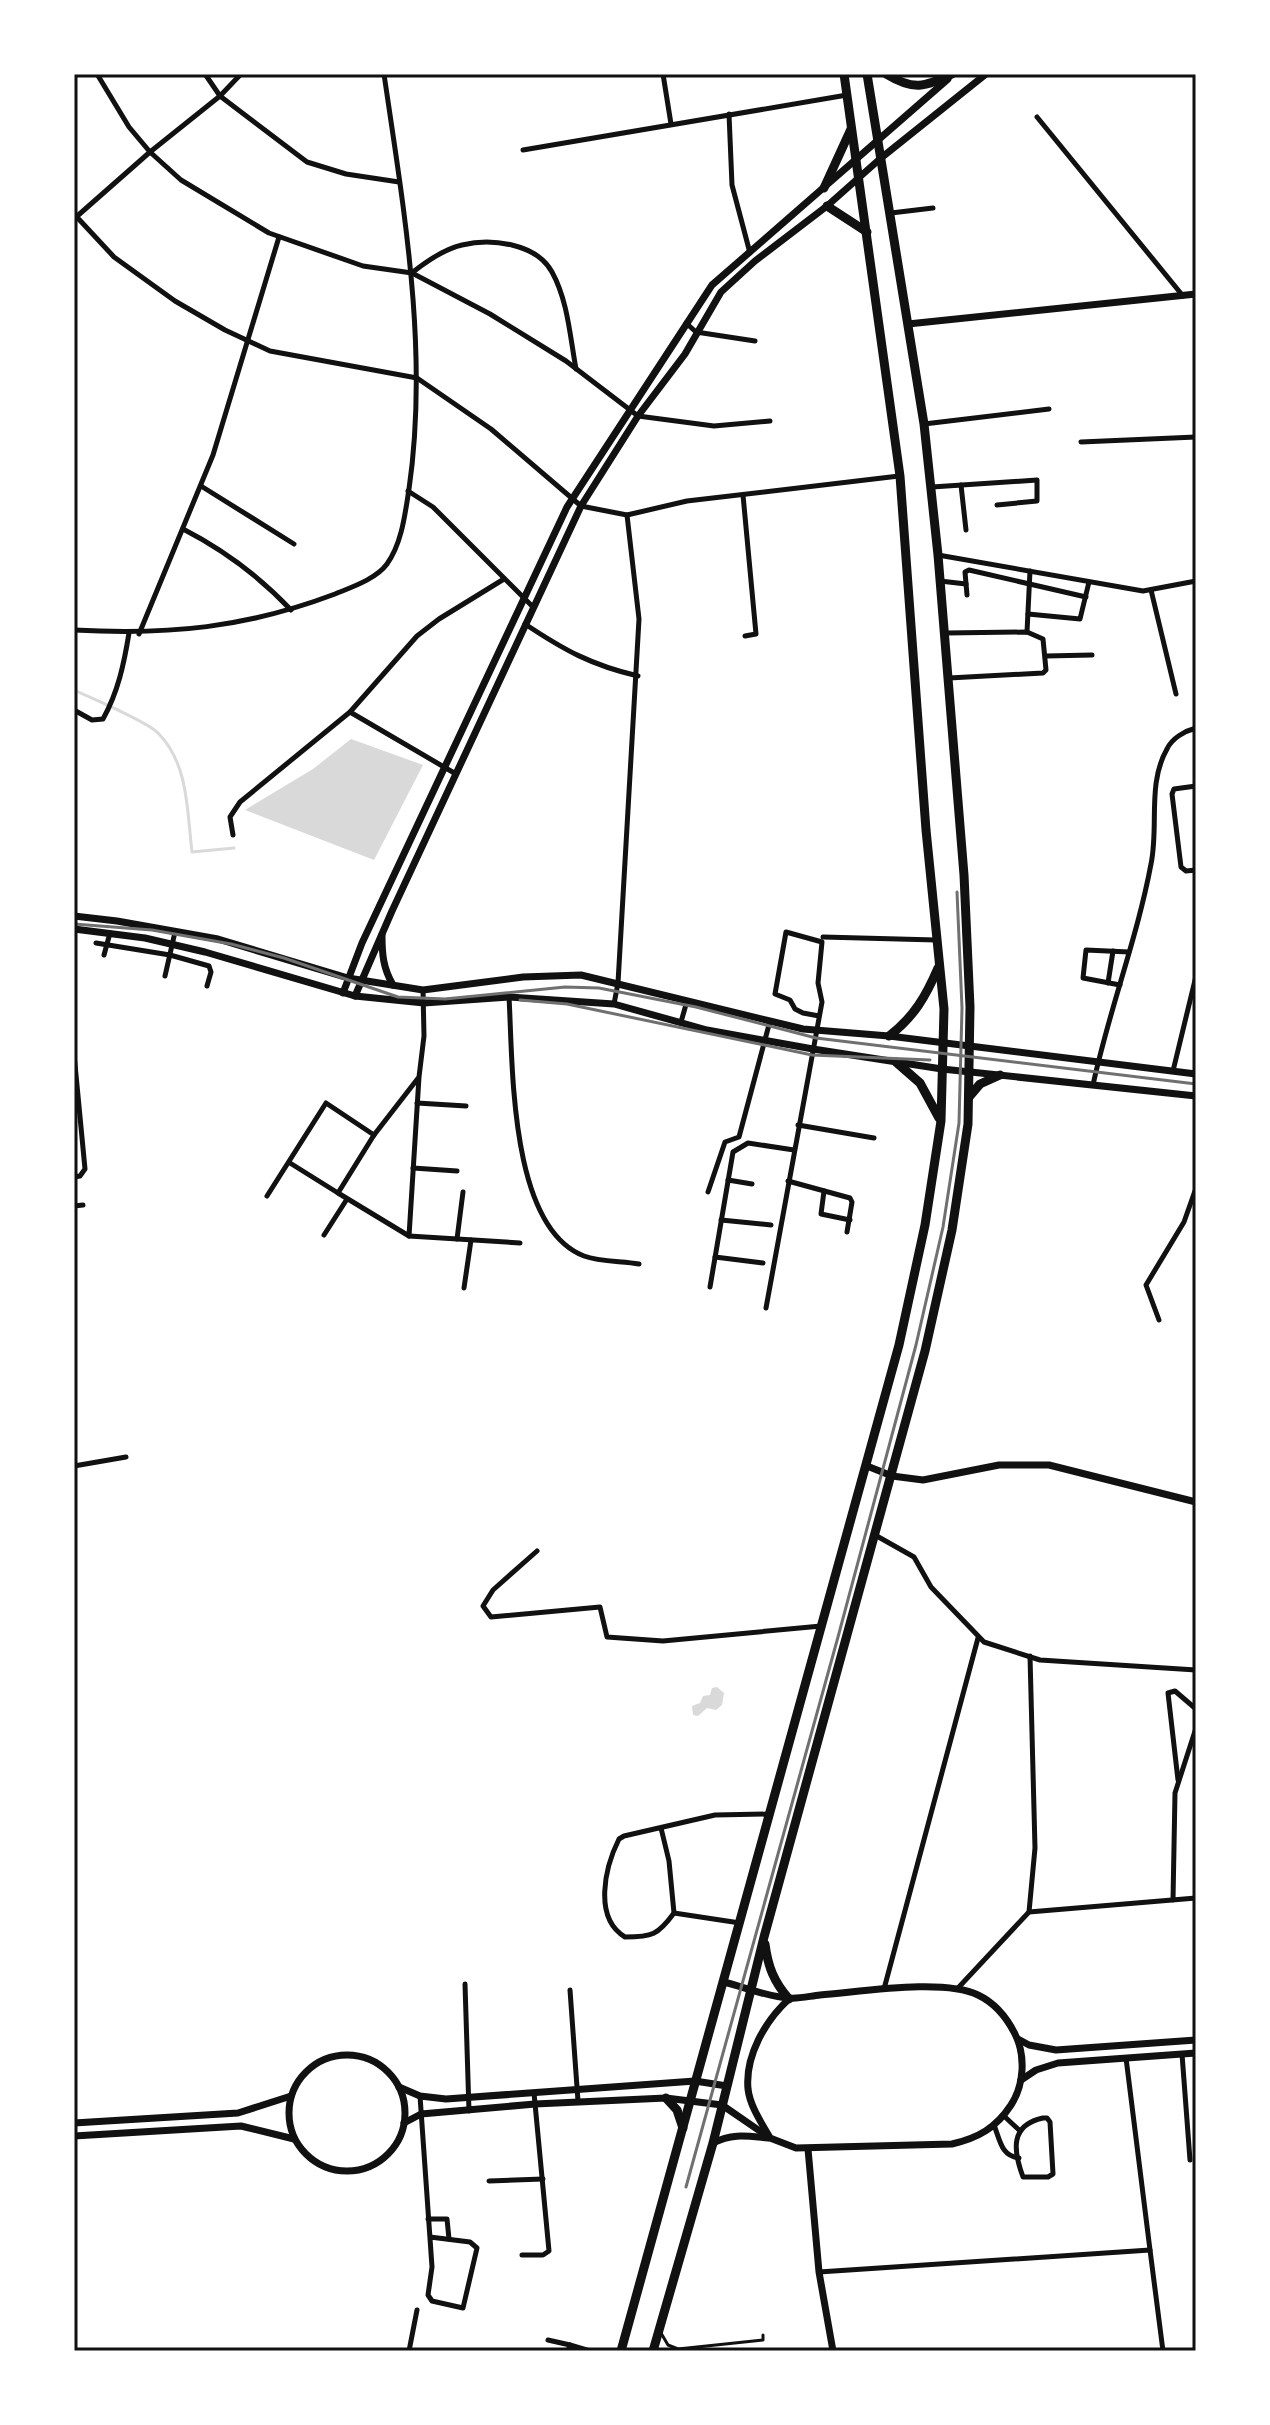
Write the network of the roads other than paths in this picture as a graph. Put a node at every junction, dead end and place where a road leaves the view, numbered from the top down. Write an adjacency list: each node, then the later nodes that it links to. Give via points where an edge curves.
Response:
1 (97, 74): 19 (street)
2 (205, 74): 12 (street)
3 (241, 74): 12 (street)
4 (384, 74): 23 (street)
5 (663, 74): 15 (street)
6 (844, 74): 11 (highway)
7 (867, 74): 17 (highway)
8 (886, 74): 9 (highway, via 925,86)
9 (953, 74): 17 (main road)
10 (986, 74): 21 (main road)
11 (848, 95): 13 (street); 16 (highway)
12 (220, 96): 19 (street); 23 (street, via 307,162)
13 (729, 114): 15 (street); 31 (street, via 732,185)
14 (1037, 117): 34 (street)
15 (671, 124): 18 (street)
16 (852, 128): 20 (highway); 24 (highway)
17 (878, 137): 20 (main road); 21 (highway)
18 (523, 150)
19 (150, 152): 28 (street); 30 (street, via 220,206)
20 (856, 158): 22 (highway); 24 (main road)
21 (881, 158): 22 (main road); 27 (highway)
22 (859, 177): 25 (main road); 29 (highway)
23 (400, 182): 32 (street)
24 (824, 188): 31 (main road)
25 (827, 206): 29 (highway); 37 (main road, via 721,292)
26 (933, 208): 27 (street)
27 (891, 213): 36 (highway)
28 (75, 217): 38 (street, via 114,257 175,301)
29 (867, 232): 50 (highway)
30 (279, 237): 32 (street, via 363,266); 38 (street)
31 (750, 253): 35 (main road, via 712,285)
32 (412, 273): 42 (street, via 490,314); 42 (street, via 461,245 508,244 537,256 551,269 562,294); 43 (street)
33 (1196, 294): 34 (main road)
34 (1184, 297): 36 (main road)
35 (686, 323): 37 (street); 40 (main road)
36 (908, 324): 47 (highway)
37 (696, 332): 39 (street); 41 (main road)
38 (249, 341): 43 (street, via 270,351); 52 (street)
39 (755, 341)
40 (674, 345): 41 (street); 45 (main road)
41 (685, 354): 45 (main road)
42 (576, 369): 45 (street)
43 (417, 378): 54 (street); 56 (street, via 491,429)
44 (1049, 409): 47 (street)
45 (635, 413): 46 (street, via 714,426); 56 (main road); 58 (main road)
46 (770, 421)
47 (924, 424): 53 (highway)
48 (1196, 437): 49 (street)
49 (1081, 442)
50 (900, 476): 55 (street); 106 (highway)
51 (961, 485): 53 (street); 57 (street, via 1037,480 1037,501); 61 (street)
52 (201, 486): 60 (street); 62 (street)
53 (931, 488): 63 (highway)
54 (408, 491): 65 (street, via 433,507); 76 (street, via 396,548 385,567 357,585)
55 (743, 495): 59 (street); 84 (street, via 756,634)
56 (573, 498): 58 (street); 74 (main road)
57 (997, 505)
58 (581, 506): 59 (street); 75 (main road)
59 (627, 515): 87 (street, via 639,619)
60 (183, 529): 76 (street, via 231,557); 83 (street)
61 (966, 530)
62 (294, 544)
63 (938, 555): 64 (street); 66 (highway)
64 (1030, 571): 68 (street); 70 (street)
65 (504, 579): 74 (street); 91 (street, via 417,636)
66 (940, 581): 69 (street); 82 (highway)
67 (1196, 581): 71 (street)
68 (1089, 582): 71 (street); 73 (street)
69 (966, 584): 70 (street, via 969,570); 72 (street)
70 (1029, 584): 73 (street); 77 (street)
71 (1151, 590): 89 (street)
72 (967, 595)
73 (1086, 597): 77 (street, via 1078,620)
74 (523, 598): 75 (street); 93 (main road)
75 (533, 607): 78 (main road)
76 (291, 610): 83 (street, via 228,625)
77 (1028, 614): 80 (street)
78 (525, 624): 87 (street, via 570,653); 94 (main road)
79 (74, 630): 81 (street)
80 (1027, 632): 82 (street); 86 (street, via 1043,639)
81 (129, 633): 83 (street); 90 (street, via 122,673 103,719 92,720)
82 (945, 633): 88 (highway)
83 (139, 634)
84 (745, 636)
85 (1092, 655): 86 (street)
86 (1046, 656): 88 (street, via 1043,673)
87 (638, 676): 123 (street)
88 (948, 678): 146 (highway, via 964,875)
89 (1176, 694)
90 (74, 710)
91 (350, 712): 93 (street); 96 (street, via 240,802 230,817)
92 (1196, 728): 111 (street, via 1168,746 1159,769 1152,861)
93 (444, 768): 94 (street); 120 (main road)
94 (456, 774): 102 (main road)
95 (1196, 786): 97 (street, via 1174,789 1172,794 1181,867)
96 (233, 835)
97 (1196, 870)
98 (77, 916): 99 (main road); 100 (main road)
99 (117, 921): 101 (main road); 103 (main road)
100 (76, 930): 103 (main road)
101 (176, 931): 105 (main road); 109 (street)
102 (382, 933): 121 (main road); 127 (main road, via 382,957)
103 (112, 934): 108 (street); 109 (main road)
104 (823, 937): 106 (street)
105 (218, 939): 114 (main road); 115 (main road)
106 (937, 940): 116 (highway)
107 (96, 943): 108 (street)
108 (108, 944): 112 (street); 113 (street)
109 (172, 945): 113 (street); 114 (main road)
110 (1113, 951): 111 (street); 124 (street); 124 (street, via 1086,950 1083,978)
111 (1129, 952): 128 (street)
112 (104, 955)
113 (170, 955): 117 (street); 129 (street, via 209,966)
114 (214, 955): 122 (main road)
115 (304, 964): 120 (main road); 122 (main road)
116 (939, 965): 143 (highway, via 923,1001); 145 (highway)
117 (165, 976)
118 (1196, 976): 126 (street)
119 (535, 977): 123 (main road, via 581,975); 125 (main road); 134 (main road)
120 (348, 978): 121 (main road); 131 (main road)
121 (361, 979): 127 (main road); 132 (main road)
122 (301, 980): 131 (main road)
123 (618, 983): 136 (main road); 138 (street)
124 (1108, 983): 128 (street)
125 (457, 984): 130 (main road); 135 (street)
126 (1195, 984): 152 (street)
127 (393, 985): 130 (main road)
128 (1120, 985): 150 (street)
129 (207, 986)
130 (423, 990): 137 (street)
131 (343, 993): 132 (main road)
132 (355, 996): 137 (main road)
133 (509, 997): 134 (main road); 135 (main road); 196 (street, via 523,1164 540,1213 555,1235 584,1256)
134 (537, 997): 138 (main road)
135 (459, 1000): 137 (main road)
136 (687, 1001): 140 (main road); 141 (street)
137 (424, 1003): 156 (street)
138 (614, 1004): 141 (main road)
139 (819, 1016): 139 (street, via 822,942 786,932 775,994 790,1000 795,1009); 142 (street)
140 (770, 1021): 142 (main road); 144 (street)
141 (681, 1022): 144 (main road)
142 (816, 1031): 143 (main road); 147 (street)
143 (889, 1036): 145 (main road)
144 (766, 1040): 147 (main road); 179 (street, via 739,1137 725,1142)
145 (943, 1043): 146 (main road); 151 (highway)
146 (970, 1046): 150 (main road); 153 (highway)
147 (813, 1049): 149 (main road); 164 (street)
148 (74, 1054): 160 (street)
149 (896, 1062): 151 (main road); 163 (highway, via 920,1083)
150 (1098, 1062): 152 (main road); 157 (street)
151 (942, 1069): 153 (main road); 163 (highway)
152 (1173, 1071): 154 (main road)
153 (969, 1072): 155 (main road); 159 (highway)
154 (1196, 1074)
155 (1000, 1075): 157 (main road); 159 (highway, via 980,1084)
156 (419, 1077): 161 (street); 166 (street)
157 (1093, 1085): 158 (main road)
158 (1196, 1096)
159 (969, 1097): 204 (highway, via 952,1230)
160 (76, 1098): 165 (street)
161 (417, 1103): 162 (street); 170 (street)
162 (466, 1106)
163 (941, 1121): 203 (highway, via 909,1300)
164 (798, 1125): 167 (street); 168 (street)
165 (78, 1126): 172 (street, via 85,1169)
166 (374, 1135): 169 (street, via 326,1103); 180 (street)
167 (874, 1138)
168 (794, 1150): 173 (street, via 741,1145 733,1152); 174 (street)
169 (290, 1163): 180 (street); 181 (street)
170 (413, 1168): 171 (street); 190 (street)
171 (457, 1171)
172 (74, 1177)
173 (728, 1180): 175 (street); 185 (street)
174 (788, 1181): 177 (street); 199 (street)
175 (752, 1184)
176 (1196, 1188): 200 (street, via 1184,1222 1146,1285)
177 (824, 1191): 186 (street, via 850,1198); 186 (street, via 821,1214)
178 (463, 1192): 191 (street)
179 (708, 1192)
180 (338, 1193): 182 (street)
181 (267, 1196)
182 (347, 1199): 189 (street); 190 (street)
183 (83, 1205): 184 (street)
184 (74, 1206)
185 (721, 1220): 187 (street); 194 (street)
186 (850, 1220): 188 (street)
187 (771, 1225)
188 (847, 1232)
189 (324, 1235)
190 (409, 1236): 191 (street)
191 (457, 1239): 192 (street)
192 (471, 1240): 193 (street); 198 (street)
193 (520, 1243)
194 (715, 1257): 195 (street); 197 (street)
195 (763, 1263)
196 (639, 1264)
197 (710, 1287)
198 (464, 1288)
199 (766, 1308)
200 (1159, 1320)
201 (126, 1457): 202 (street)
202 (74, 1466)
203 (867, 1466): 204 (main road); 208 (highway)
204 (892, 1476): 205 (main road, via 923,1480 999,1465 1049,1465); 206 (highway)
205 (1196, 1502)
206 (874, 1535): 209 (street, via 914,1557 931,1587); 222 (highway)
207 (537, 1551): 208 (street, via 493,1590 483,1606 491,1617 600,1607 607,1637 663,1641)
208 (821, 1626): 215 (highway)
209 (979, 1637): 210 (street); 227 (street)
210 (1030, 1656): 211 (street); 219 (street, via 1035,1848)
211 (1196, 1670)
212 (1196, 1709): 214 (street, via 1175,1691 1168,1693)
213 (1196, 1728): 214 (street)
214 (1179, 1783): 218 (street)
215 (770, 1814): 216 (street, via 715,1815); 221 (highway)
216 (661, 1828): 220 (street); 220 (street, via 619,1839 605,1903 611,1923 625,1937 647,1937 662,1930)
217 (1196, 1898): 218 (street)
218 (1173, 1900): 219 (street)
219 (1029, 1912): 225 (street)
220 (674, 1913): 221 (street)
221 (740, 1923): 223 (highway)
222 (764, 1937): 226 (highway); 229 (highway, via 769,1967)
223 (724, 1982): 226 (main road); 236 (highway)
224 (465, 1984): 245 (street)
225 (958, 1988): 227 (main road); 230 (main road, via 995,2006)
226 (750, 1989): 229 (main road); 239 (highway)
227 (884, 1989): 229 (main road)
228 (570, 1990): 241 (street)
229 (789, 1999): 262 (main road, via 759,2038 750,2068 748,2090)
230 (1018, 2039): 231 (main road, via 1056,2050); 235 (main road)
231 (1196, 2040)
232 (1196, 2053): 233 (main road)
233 (1182, 2054): 234 (main road); 267 (street)
234 (1126, 2058): 235 (main road, via 1058,2063); 273 (street)
235 (1021, 2080): 255 (main road)
236 (695, 2081): 237 (main road); 239 (main road); 249 (highway)
237 (647, 2084): 238 (main road); 246 (main road)
238 (621, 2085): 241 (main road); 248 (main road)
239 (727, 2086): 252 (highway)
240 (399, 2087): 243 (main road, via 387,2071 352,2054 314,2064); 244 (main road); 257 (main road)
241 (577, 2090): 242 (main road); 250 (street)
242 (534, 2093): 245 (main road); 251 (street)
243 (291, 2096): 256 (main road, via 238,2113); 263 (main road)
244 (420, 2096): 245 (main road); 254 (street)
245 (467, 2098): 253 (street)
246 (647, 2098): 247 (main road); 248 (main road)
247 (666, 2098): 249 (main road); 260 (highway, via 677,2110)
248 (622, 2099): 250 (main road)
249 (692, 2100): 252 (main road); 260 (highway)
250 (578, 2101): 251 (main road)
251 (535, 2104): 253 (main road); 268 (street)
252 (722, 2105): 262 (main road); 264 (highway)
253 (469, 2111): 254 (main road)
254 (421, 2114): 257 (main road); 270 (street)
255 (1004, 2116): 258 (main road); 259 (street)
256 (74, 2123)
257 (404, 2123): 263 (main road, via 387,2155 355,2171 320,2165)
258 (994, 2125): 265 (main road, via 952,2144); 266 (street, via 1004,2151)
259 (1019, 2130): 266 (street); 266 (street, via 1029,2121 1049,2119 1053,2174 1023,2177)
260 (683, 2131): 283 (highway)
261 (74, 2136): 263 (main road, via 241,2126)
262 (770, 2138): 264 (main road, via 735,2135); 265 (main road)
263 (294, 2139)
264 (713, 2143): 277 (highway)
265 (808, 2149): 275 (main road)
266 (1019, 2158)
267 (1190, 2160)
268 (543, 2179): 269 (street); 274 (street, via 549,2251)
269 (489, 2181)
270 (428, 2219): 271 (street); 272 (street, via 447,2219)
271 (430, 2237): 272 (street); 272 (street, via 428,2298 459,2309 478,2251 470,2242)
272 (449, 2239)
273 (1150, 2250): 275 (street); 286 (street)
274 (522, 2255)
275 (819, 2272): 285 (main road)
276 (417, 2310): 281 (street)
277 (659, 2331): 278 (lane, via 678,2349 763,2340); 284 (highway)
278 (763, 2335)
279 (548, 2340): 280 (street)
280 (569, 2348): 282 (street)
281 (409, 2351)
282 (590, 2351)
283 (621, 2351)
284 (653, 2351)
285 (833, 2351)
286 (1163, 2351)

